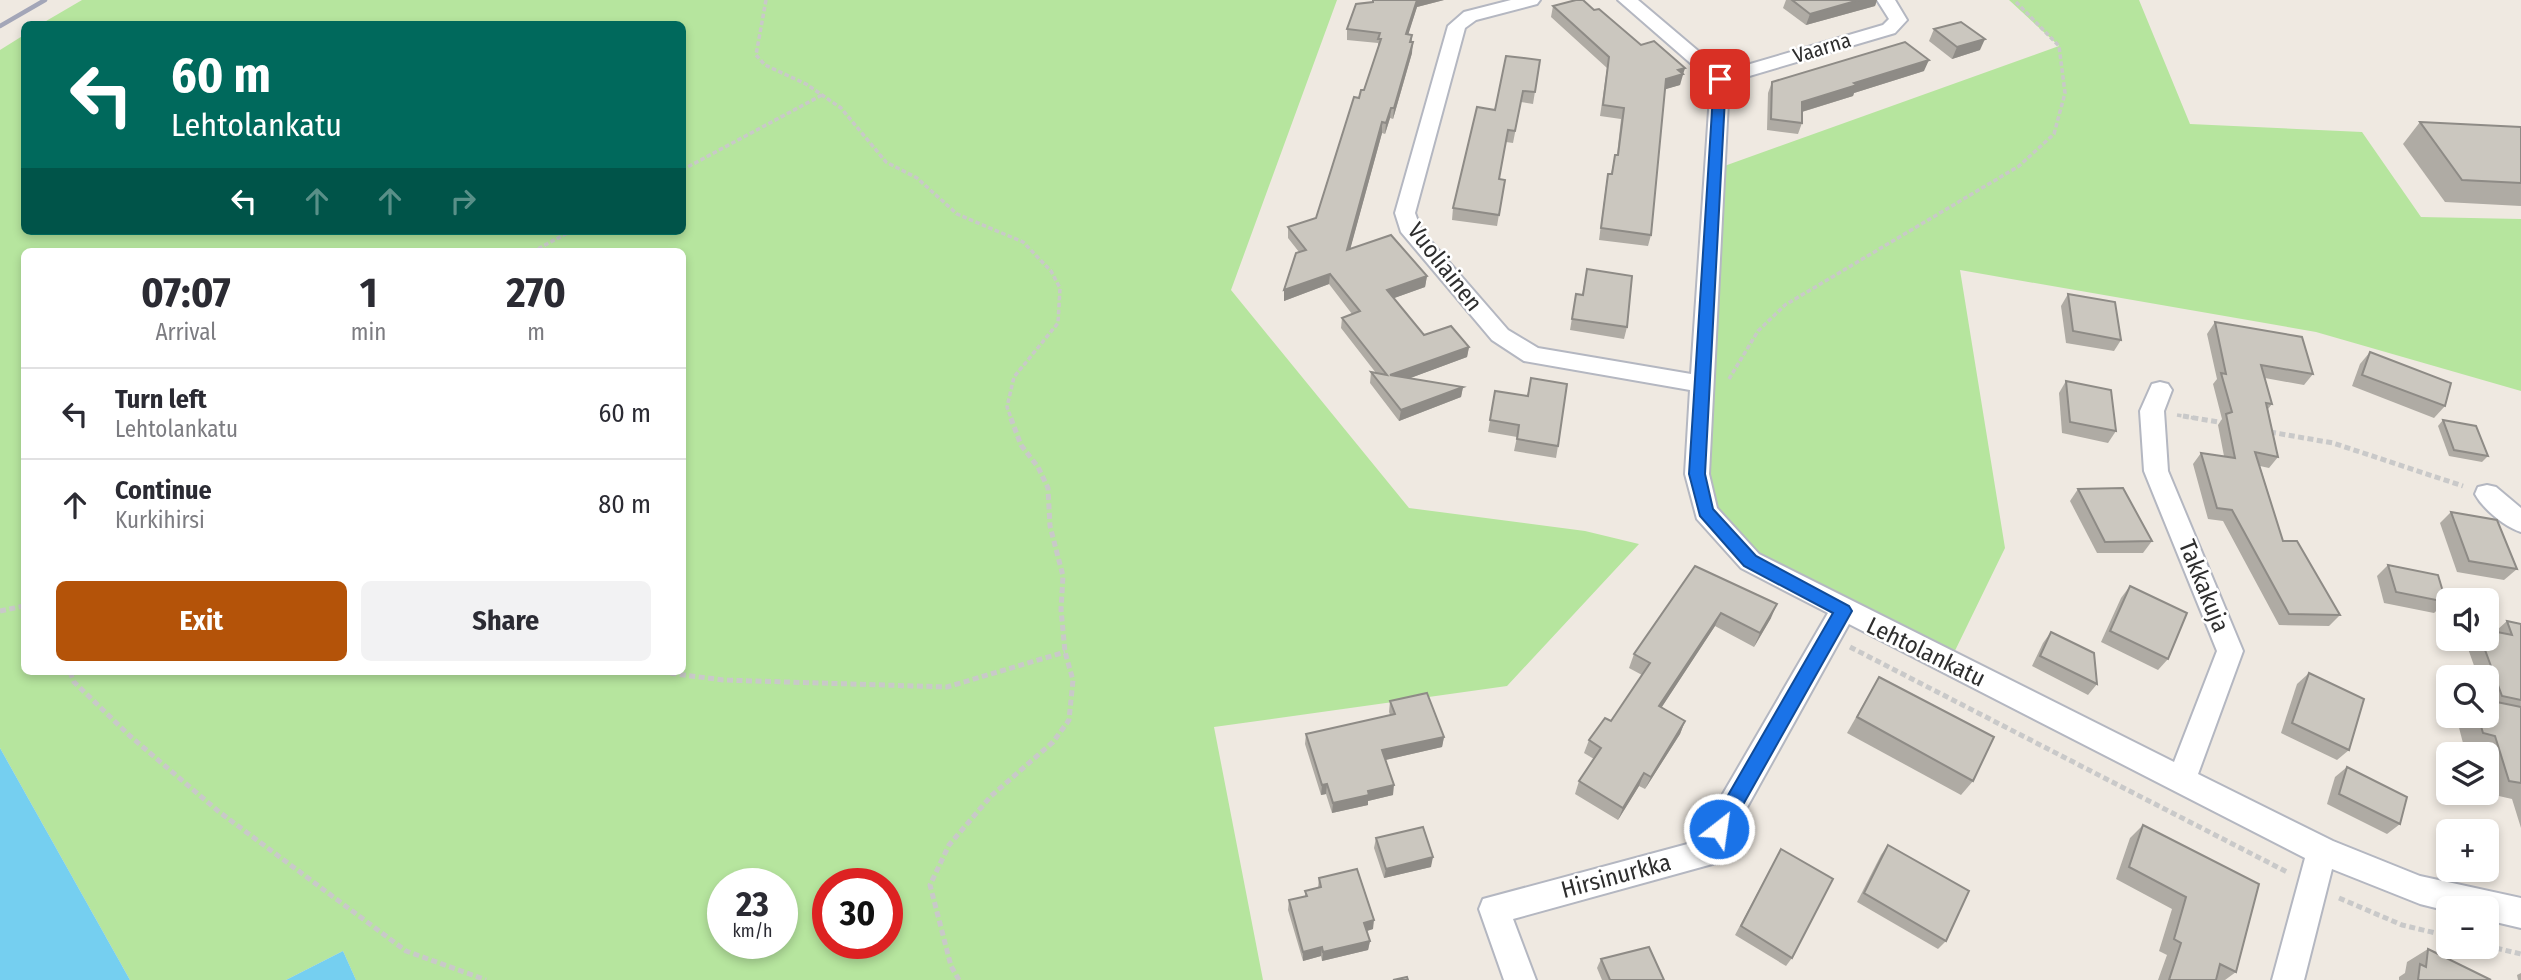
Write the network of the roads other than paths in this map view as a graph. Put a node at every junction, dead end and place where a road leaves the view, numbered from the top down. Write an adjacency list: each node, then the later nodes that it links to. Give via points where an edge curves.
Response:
1 (1531, 0): 5 (street, Vuoliainen, via 1470,16 1457,26 1405,213 1411,232 1500,335 1532,355)
2 (1627, 0): 4 (street)
3 (1886, 0): 4 (street, Vaarna, via 1898,20 1889,29)
4 (1720, 79): 5 (street, Lehtolankatu)
5 (1704, 384): 9 (street, Lehtolankatu, via 1697,474 1706,512 1750,561)
6 (2156, 400): 10 (street, Takkakuja, via 2156,471 2230,651)
7 (2487, 494): 8 (street)
8 (2521, 522)
9 (1843, 611): 10 (street, Lehtolankatu); 13 (street, Hirsinurkka, via 1705,853 1494,909)
10 (2182, 779): 11 (street, Lehtolankatu)
11 (2322, 851): 12 (street, Lehtolankatu, via 2420,890); 14 (street)
12 (2521, 913)
13 (1520, 980)
14 (2288, 980)

